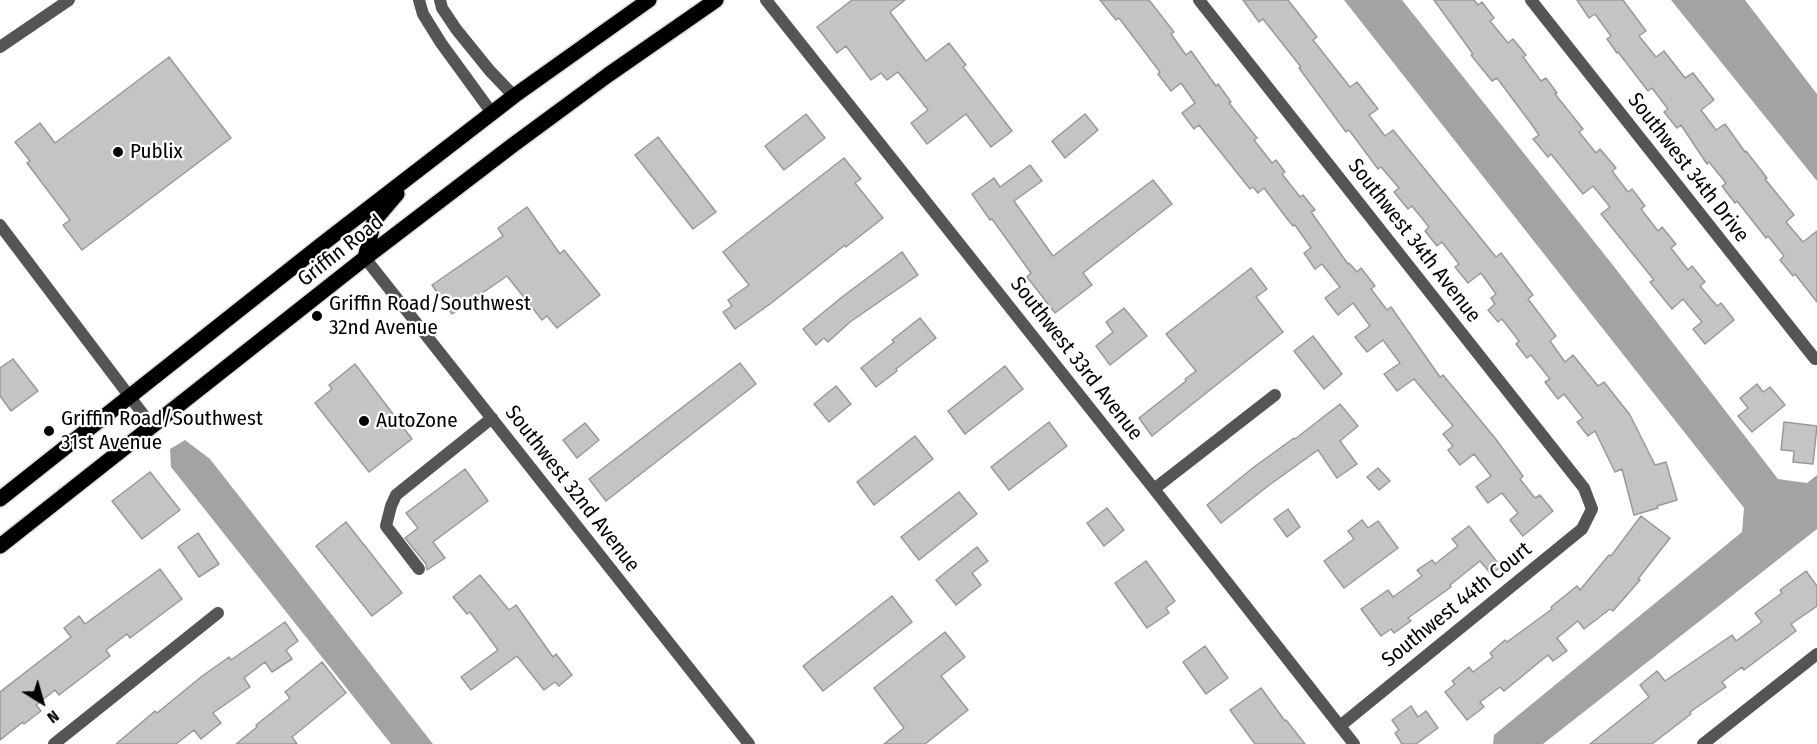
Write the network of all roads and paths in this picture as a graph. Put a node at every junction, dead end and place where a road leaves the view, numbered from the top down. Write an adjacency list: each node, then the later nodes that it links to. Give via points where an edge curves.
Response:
1 (69, 0): 11 (street)
2 (419, 0): 13 (street, via 441,43)
3 (440, 0): 12 (street, via 456,29)
4 (650, 0): 12 (main road, Griffin Road)
5 (699, 0): 10 (main road)
6 (716, 0): 10 (main road, Griffin Road)
7 (766, 0): 22 (street, Southwest 33rd Avenue)
8 (1199, 0): 24 (street, Southwest 34th Avenue, via 1584,488)
9 (1531, 0): 17 (street, Southwest 34th Drive)
10 (679, 25): 16 (main road, Griffin Road)
11 (0, 47)
12 (514, 96): 13 (main road, Griffin Road)
13 (492, 113): 14 (main road, Griffin Road)
14 (416, 172): 16 (main road, via 374,221); 19 (main road, Griffin Road)
15 (0, 225): 19 (street)
16 (365, 258): 20 (street, Southwest 32nd Avenue); 21 (main road, Griffin Road)
17 (1815, 359)
18 (1275, 396): 22 (street)
19 (129, 397): 21 (street); 23 (main road, Griffin Road)
20 (492, 418): 26 (street, via 396,495 386,526); 31 (street, Southwest 32nd Avenue)
21 (152, 426): 25 (main road, Griffin Road)
22 (1154, 489): 29 (street, Southwest 33rd Avenue)
23 (0, 499)
24 (1592, 509): 29 (street, Southwest 44th Court, via 1582,529)
25 (0, 546)
26 (419, 568)
27 (218, 613): 30 (street)
28 (1817, 654): 33 (street)
29 (1340, 726): 32 (street, Southwest 33rd Avenue)
30 (54, 744)
31 (749, 744)
32 (1354, 744)
33 (1703, 744)

